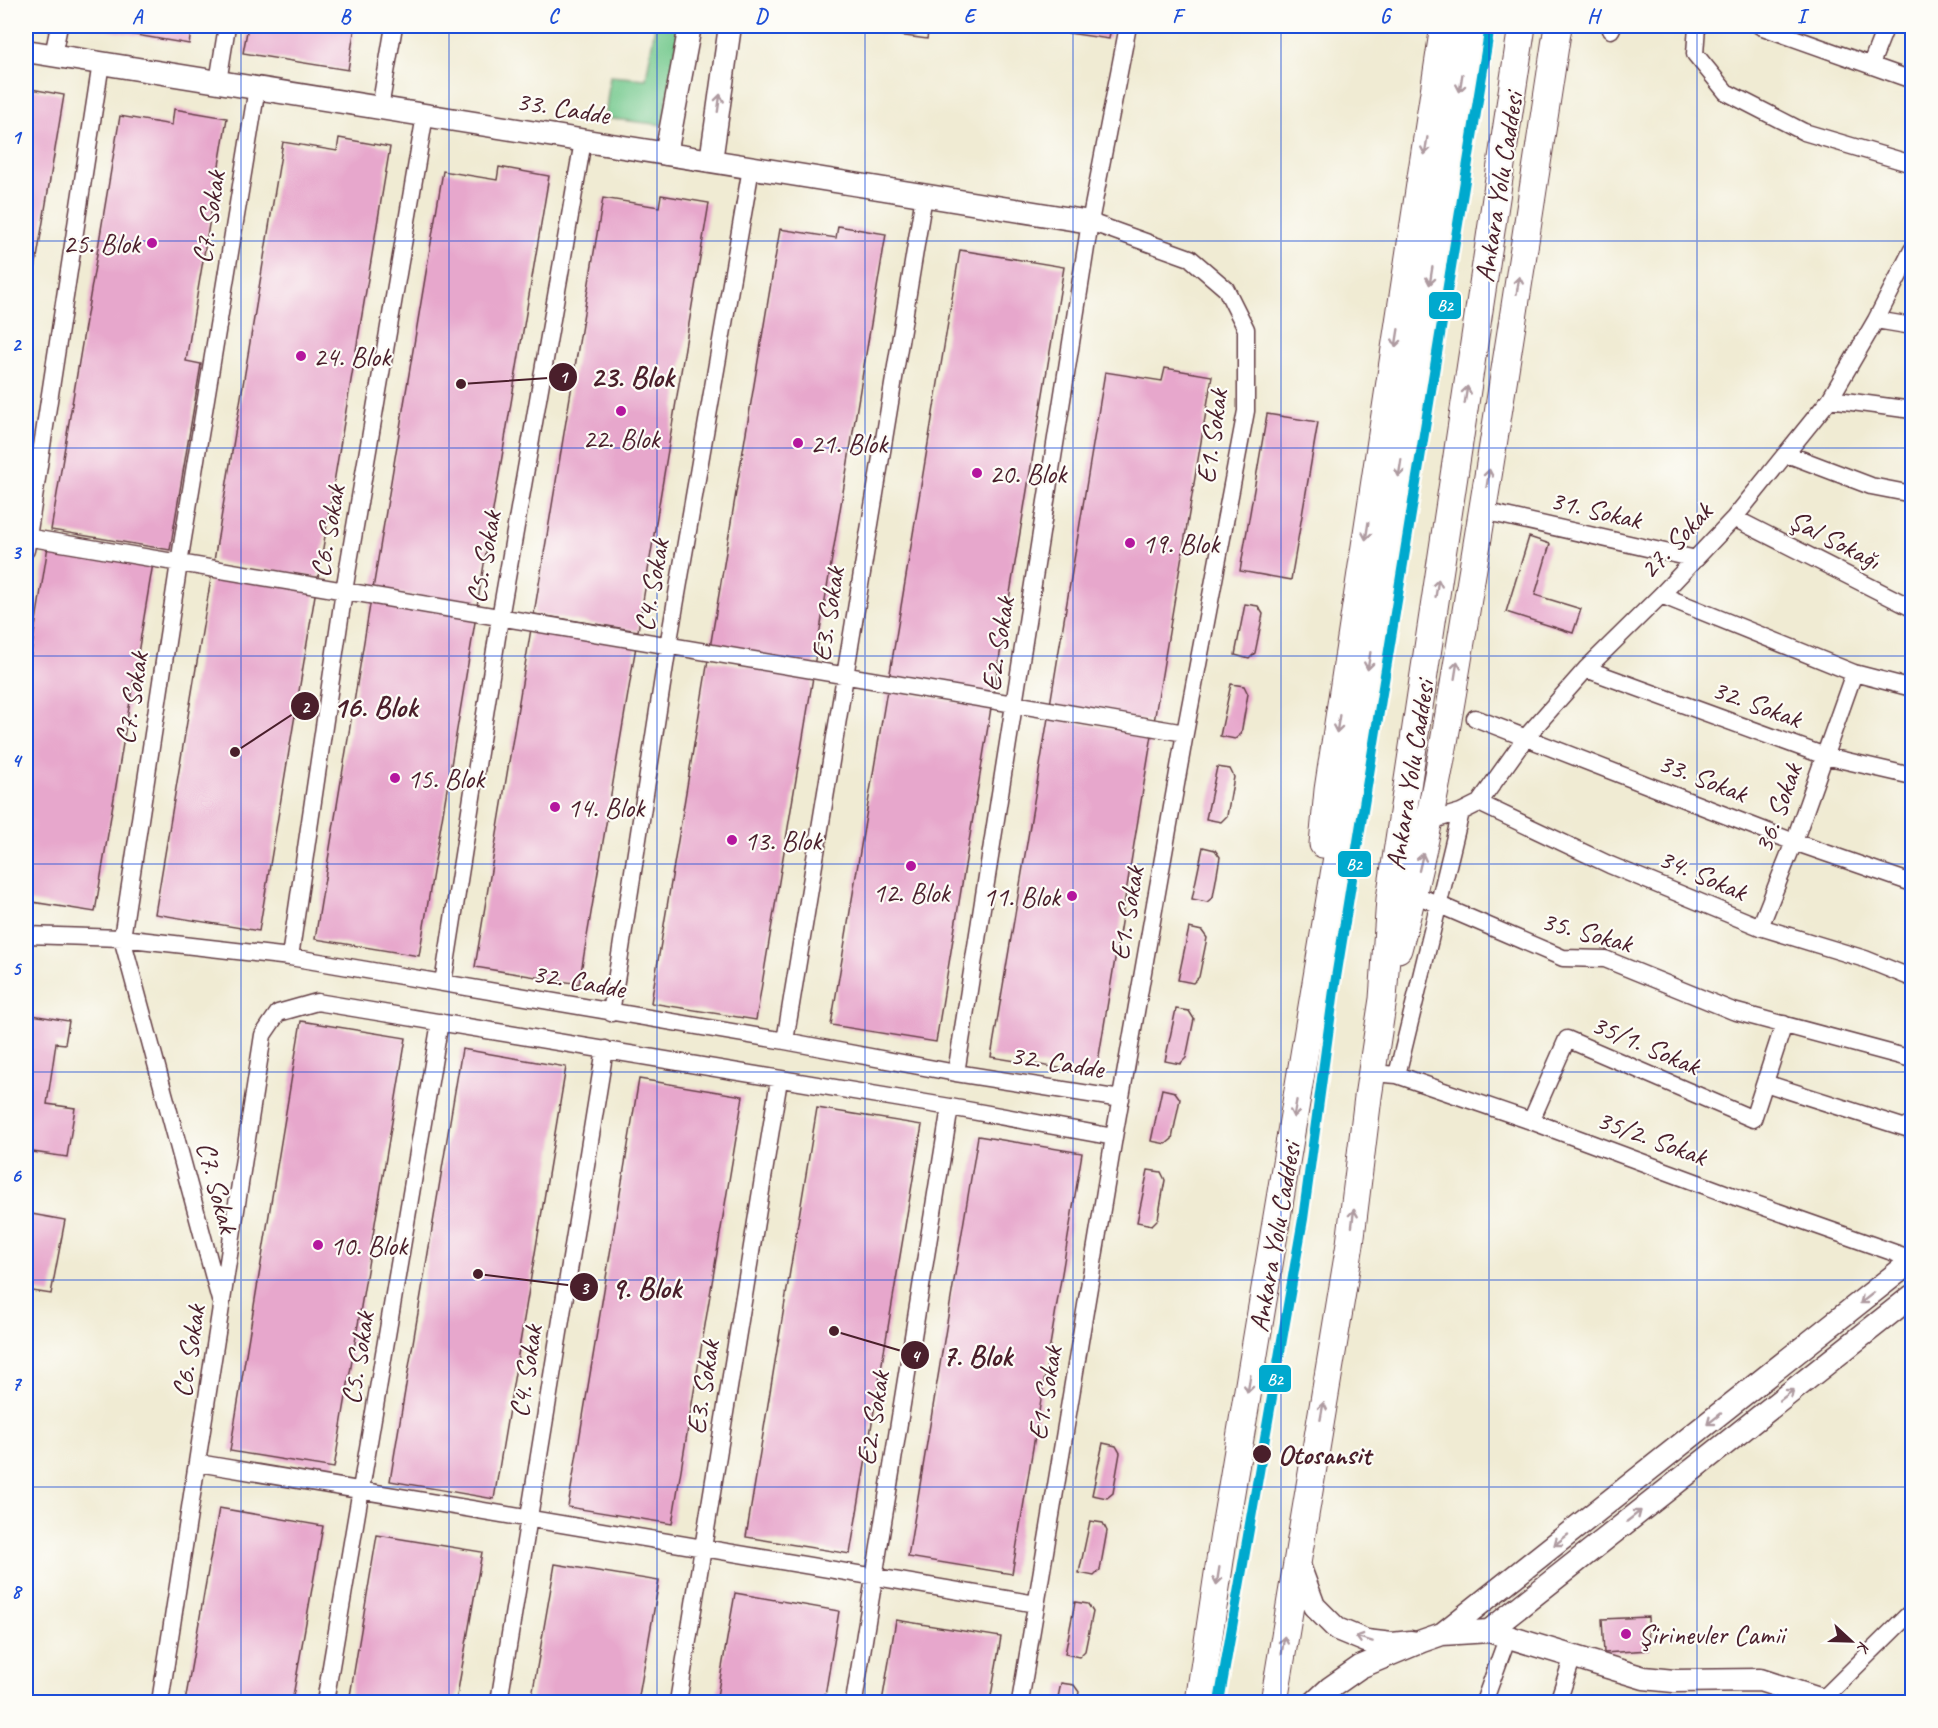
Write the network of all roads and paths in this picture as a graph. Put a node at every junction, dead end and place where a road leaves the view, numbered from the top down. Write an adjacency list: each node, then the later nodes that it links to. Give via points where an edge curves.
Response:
1 (59, 26): 16 (street)
2 (227, 26): 20 (street)
3 (394, 26): 23 (street)
4 (690, 26): 26 (main road)
5 (730, 26): 27 (main road, one-way to 5)
6 (1128, 26): 31 (street, E2. Sokak)
7 (1444, 26): 79 (highway, one-way to 79, via 1328,790)
8 (1471, 26): 79 (highway, Ankara Yolu Caddesi, one-way to 79)
9 (1522, 26): 73 (highway, Ankara Yolu Caddesi, one-way to 9, via 1390,899)
10 (1558, 26): 22 (highway)
11 (1576, 26): 22 (highway)
12 (1697, 26): 28 (street, via 1695,54 1726,92 1804,132)
13 (1760, 26): 18 (street)
14 (1886, 26): 18 (street)
15 (26, 51): 16 (main road, 33. Cadde)
16 (53, 55): 17 (main road, 33. Cadde)
17 (101, 63): 20 (main road, 33. Cadde); 42 (street)
18 (1871, 64): 19 (street)
19 (1912, 80)
20 (218, 82): 21 (main road, 33. Cadde)
21 (257, 88): 23 (main road, 33. Cadde); 44 (street, C7. Sokak)
22 (1548, 88): 40 (highway, one-way to 22)
23 (380, 108): 24 (main road, 33. Cadde)
24 (425, 115): 25 (main road, 33. Cadde); 45 (street, C6. Sokak)
25 (583, 141): 26 (main road, 33. Cadde); 48 (street, C5. Sokak)
26 (666, 154): 27 (main road, 33. Cadde)
27 (711, 161): 29 (main road, 33. Cadde)
28 (1912, 164)
29 (751, 168): 30 (main road, 33. Cadde); 49 (street, C4. Sokak)
30 (924, 196): 31 (main road, 33. Cadde); 52 (street, E3. Sokak)
31 (1090, 222): 54 (street, E2. Sokak); 56 (street, E1. Sokak, via 1190,258 1226,289 1245,329 1246,411)
32 (1912, 250): 33 (street, 27. Sokak)
33 (1906, 274): 34 (street, 27. Sokak)
34 (1876, 320): 35 (street); 36 (street, 27. Sokak)
35 (1912, 326)
36 (1830, 399): 37 (street); 38 (street, 27. Sokak)
37 (1912, 410)
38 (1787, 454): 39 (street, via 1871,486); 41 (street, 27. Sokak)
39 (1912, 494)
40 (1483, 511): 43 (street, 31. Sokak); 62 (highway, one-way to 40)
41 (1734, 518): 43 (street, 27. Sokak); 47 (street, Şal Sokağı)
42 (26, 542): 44 (street)
43 (1696, 559): 46 (street, 27. Sokak)
44 (179, 563): 45 (street); 69 (street, C7. Sokak)
45 (344, 591): 48 (street); 70 (street, C6. Sokak)
46 (1661, 596): 50 (street, 27. Sokak); 51 (street)
47 (1912, 608)
48 (500, 618): 49 (street); 72 (street, C5. Sokak)
49 (668, 646): 52 (street); 74 (street, C4. Sokak)
50 (1586, 669): 57 (street, 27. Sokak); 58 (street, 32. Sokak)
51 (1854, 673): 53 (street); 58 (street, 36. Sokak)
52 (844, 676): 54 (street); 77 (street, E3. Sokak)
53 (1912, 688)
54 (1014, 704): 56 (street); 81 (street, E2. Sokak)
55 (1475, 718): 57 (street, 33. Sokak)
56 (1185, 733): 85 (street, E1. Sokak)
57 (1526, 737): 60 (street, 27. Sokak); 63 (street, 33. Sokak)
58 (1825, 756): 59 (street, 32. Sokak); 63 (street, 36. Sokak)
59 (1912, 776)
60 (1479, 802): 61 (street, 27. Sokak); 67 (street, 34. Sokak, via 1610,865)
61 (1461, 812): 62 (street, 27. Sokak); 66 (street)
62 (1430, 821): 65 (highway, one-way to 62)
63 (1794, 842): 64 (street, 33. Sokak); 67 (street, 36. Sokak)
64 (1912, 883)
65 (1413, 894): 66 (street, 35. Sokak); 73 (highway)
66 (1437, 906): 76 (street, 35. Sokak, via 1563,958 1605,959 1733,1011); 82 (street)
67 (1760, 927): 71 (street, 34. Sokak, via 1866,958)
68 (26, 935): 69 (street, 32. Cadde)
69 (122, 938): 70 (street, 32. Cadde); 92 (street, C7. Sokak)
70 (290, 957): 72 (street, 32. Cadde)
71 (1912, 978)
72 (443, 983): 74 (street, 32. Cadde)
73 (1383, 999): 82 (highway, Ankara Yolu Caddesi)
74 (611, 1013): 77 (street, 32. Cadde)
75 (440, 1023): 78 (street); 92 (street, C6. Sokak, via 317,1002 278,1013 263,1035); 94 (street, C5. Sokak)
76 (1784, 1024): 80 (street, 35. Sokak); 84 (street)
77 (785, 1041): 81 (street, 32. Cadde)
78 (605, 1049): 83 (street); 95 (street, C4. Sokak)
79 (1305, 1051): 111 (highway, Ankara Yolu Caddesi, one-way to 111)
80 (1912, 1059)
81 (956, 1073): 85 (street, 32. Cadde)
82 (1384, 1074): 87 (street, 35/2. Sokak); 97 (highway, Ankara Yolu Caddesi, one-way to 82, via 1350,1244)
83 (779, 1080): 86 (street); 96 (street, E3. Sokak)
84 (1765, 1083): 87 (street, 35/1. Sokak, via 1753,1119 1568,1039); 88 (street)
85 (1121, 1099): 89 (street, E1. Sokak)
86 (950, 1107): 89 (street); 98 (street, E2. Sokak)
87 (1531, 1121): 90 (street, 35/2. Sokak)
88 (1912, 1130)
89 (1114, 1137): 99 (street, E1. Sokak)
90 (1912, 1260): 102 (main road, one-way to 102)
91 (1912, 1296): 101 (main road, one-way to 91)
92 (222, 1307): 93 (street, C6. Sokak)
93 (198, 1463): 94 (street); 105 (street, C6. Sokak)
94 (362, 1491): 95 (street); 106 (street, C5. Sokak)
95 (529, 1519): 96 (street); 107 (street, C4. Sokak)
96 (703, 1548): 98 (street); 108 (street, E3. Sokak)
97 (1297, 1559): 102 (main road, one-way to 97, via 1392,1644 1366,1641 1337,1629 1314,1606); 112 (highway, Ankara Yolu Caddesi, one-way to 97)
98 (874, 1576): 99 (street); 109 (street, E2. Sokak)
99 (1036, 1604): 110 (street, E1. Sokak)
100 (1912, 1611): 104 (street)
101 (1499, 1633): 102 (main road); 103 (main road); 114 (street)
102 (1432, 1637): 113 (main road, via 1360,1667)
103 (1573, 1656): 104 (main road, via 1644,1678 1760,1680); 115 (street)
104 (1825, 1701)
105 (160, 1702)
106 (325, 1702)
107 (499, 1702)
108 (678, 1702)
109 (854, 1702)
110 (1020, 1702)
111 (1198, 1702)
112 (1274, 1702)
113 (1315, 1702)
114 (1484, 1702)
115 (1558, 1702)

